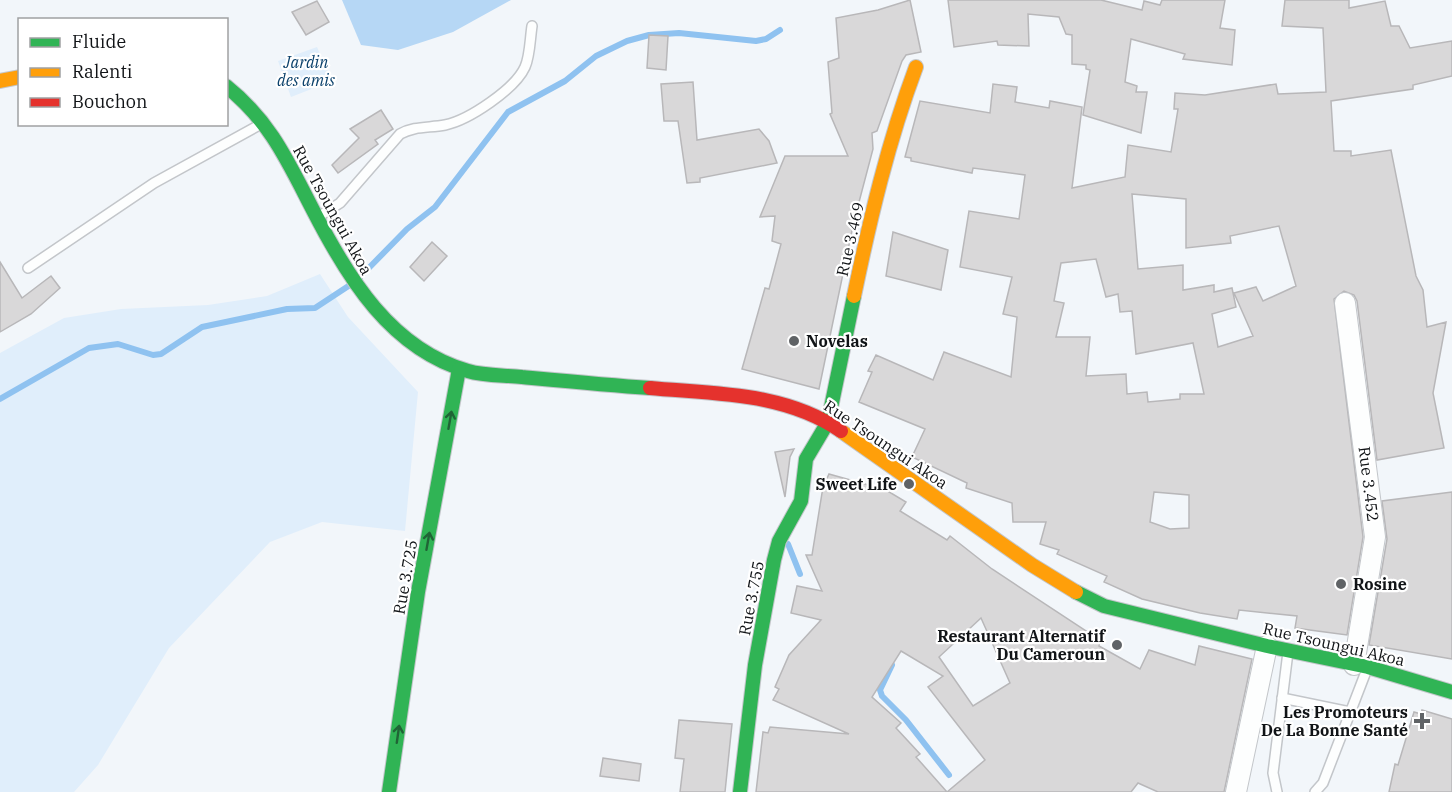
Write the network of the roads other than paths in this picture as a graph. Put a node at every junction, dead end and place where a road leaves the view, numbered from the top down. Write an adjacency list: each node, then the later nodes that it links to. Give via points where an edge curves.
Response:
1 (532, 26): 7 (lane, via 526,66 515,83 464,119 400,134 340,203)
2 (915, 67): 11 (main road, Rue 3.469, via 869,224)
3 (18, 77): 4 (main road)
4 (0, 81)
5 (228, 88): 6 (main road, Rue Tsoungui Akoa)
6 (265, 122): 7 (main road, Rue Tsoungui Akoa); 8 (lane, via 154,183)
7 (317, 218): 10 (main road, Rue Tsoungui Akoa, via 348,277 392,328 417,349)
8 (28, 268)
9 (1346, 303): 14 (street, Rue 3.452, via 1376,537)
10 (459, 369): 11 (main road, Rue Tsoungui Akoa, via 765,399 798,407); 18 (main road, Rue 3.725, one-way to 10, via 418,592)
11 (828, 422): 12 (main road, Rue Tsoungui Akoa, via 1067,588 1104,606); 19 (main road, Rue 3.755, via 806,459 801,501 774,560 755,665)
12 (1267, 646): 13 (main road, Rue Tsoungui Akoa); 20 (street)
13 (1288, 650): 14 (main road, Rue Tsoungui Akoa); 16 (lane)
14 (1361, 666): 15 (main road, Rue Tsoungui Akoa); 17 (lane)
15 (1452, 693)
16 (1282, 698): 17 (lane); 21 (lane, via 1272,773)
17 (1350, 712): 22 (lane, via 1323,783)
18 (389, 792)
19 (740, 792)
20 (1236, 792)
21 (1277, 792)
22 (1315, 792)

